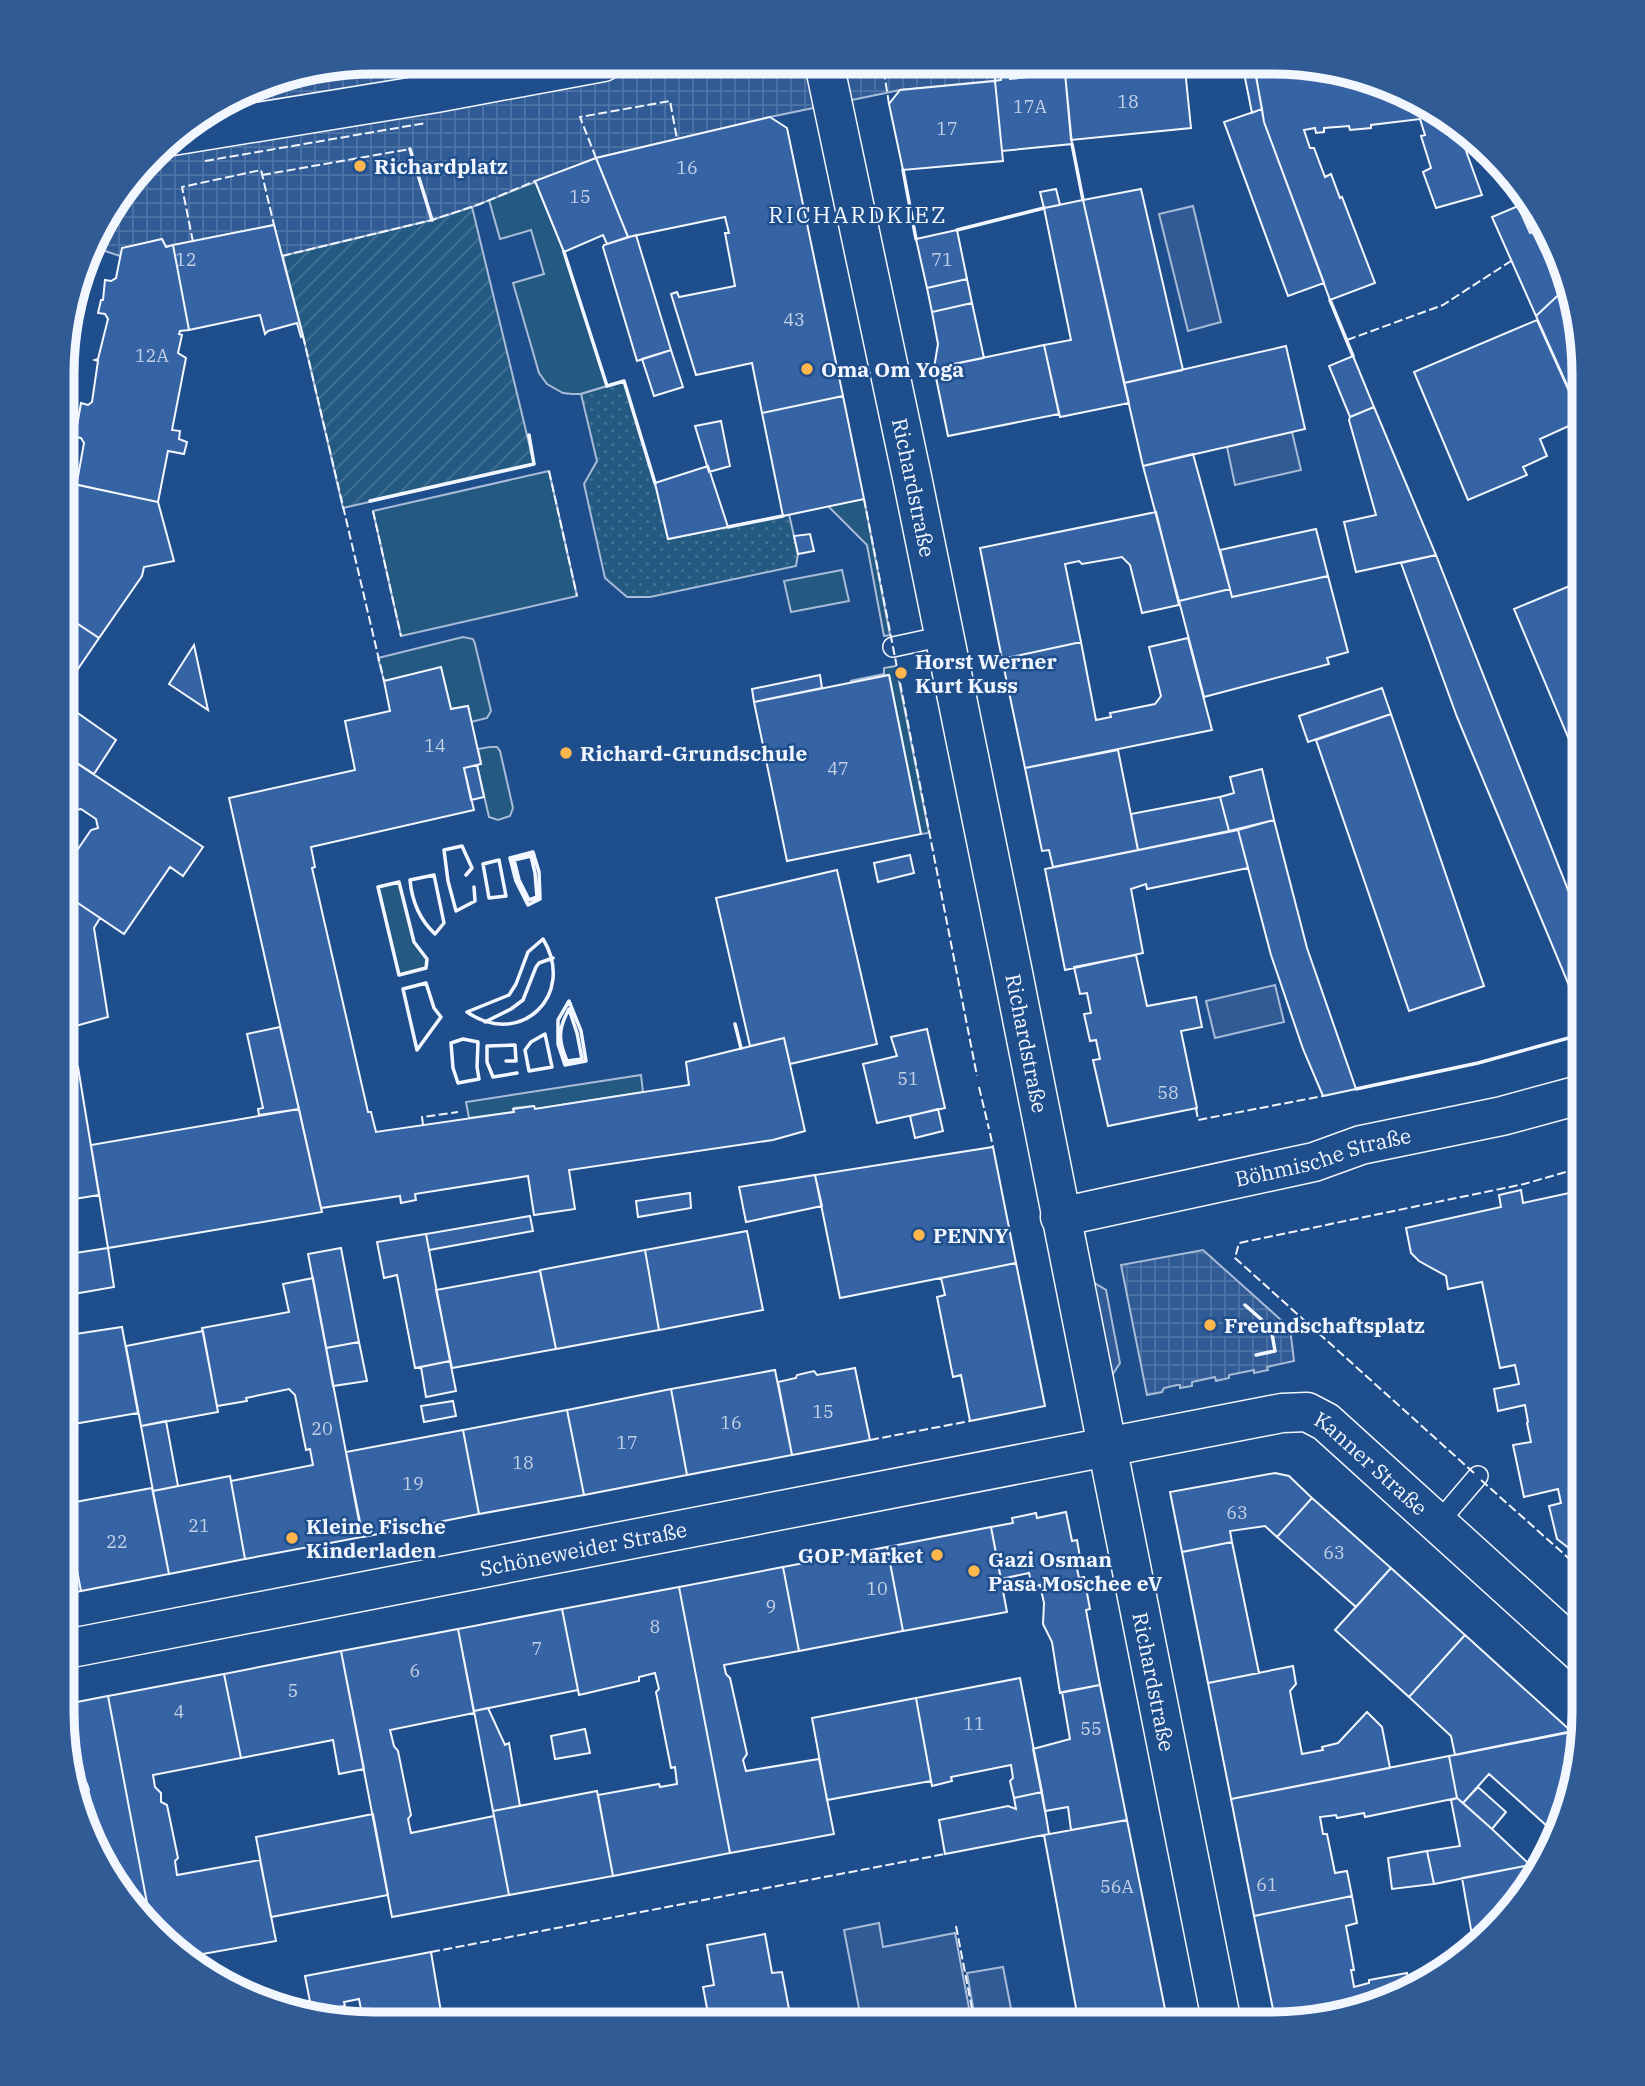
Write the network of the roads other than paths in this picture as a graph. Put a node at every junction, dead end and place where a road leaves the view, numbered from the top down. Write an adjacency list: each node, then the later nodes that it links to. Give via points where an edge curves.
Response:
1 (538, 74): 3 (street)
2 (827, 74): 4 (street, Richardstraße)
3 (195, 132)
4 (944, 636): 5 (lane); 7 (street, Richardstraße)
5 (892, 647)
6 (1572, 1097): 7 (street, Böhmische Straße, via 1361,1145 1314,1162)
7 (1060, 1217): 8 (street, Richardstraße)
8 (1107, 1448): 10 (street, Kanner Straße, via 1307,1412 1326,1422); 12 (street, Schöneweider Straße); 13 (street, Richardstraße)
9 (1478, 1476): 10 (lane)
10 (1438, 1522): 11 (street, Kanner Straße)
11 (1572, 1645)
12 (74, 1647)
13 (1220, 2012)

